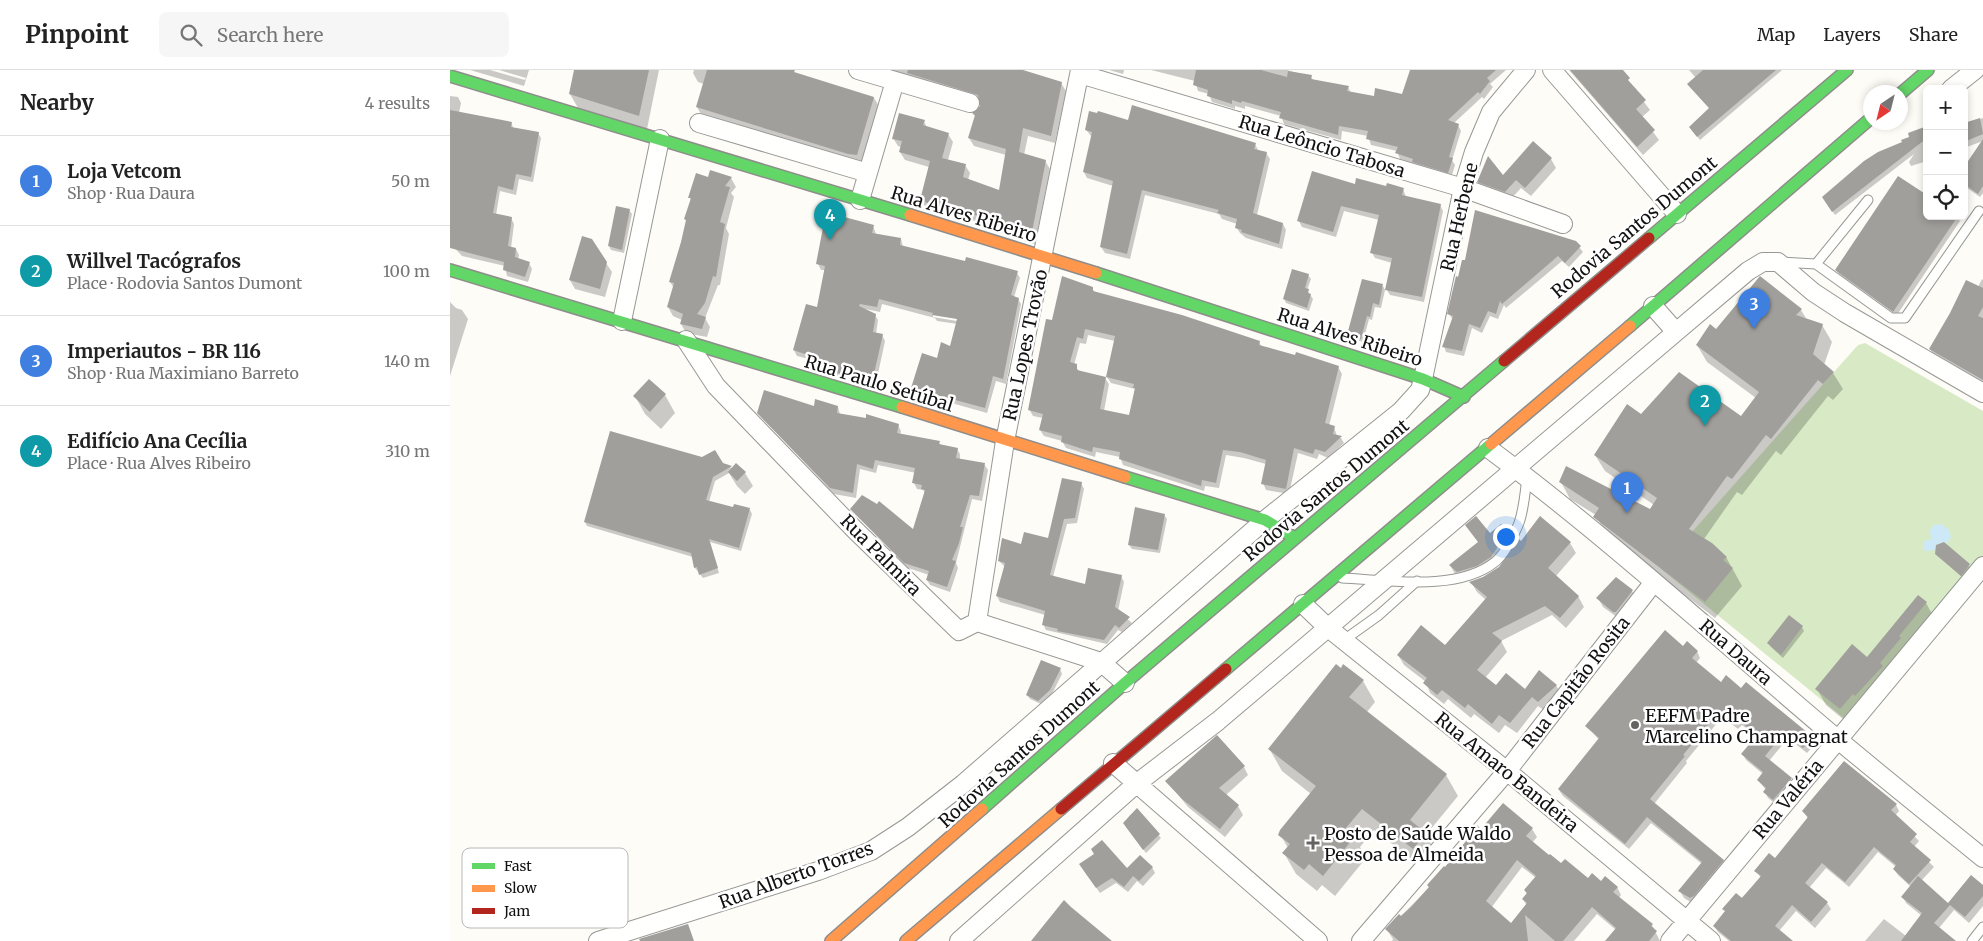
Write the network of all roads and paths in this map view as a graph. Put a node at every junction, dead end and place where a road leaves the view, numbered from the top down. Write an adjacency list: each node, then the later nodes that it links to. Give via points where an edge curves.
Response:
1 (858, 70): 9 (street)
2 (1526, 70): 17 (street, Rua Herbene, via 1490,112)
3 (1552, 70): 21 (street)
4 (1847, 70): 21 (main road, Rodovia Santos Dumont)
5 (1928, 70): 11 (main road)
6 (1975, 70): 10 (street)
7 (1080, 72): 17 (street, Rua Leôncio Tabosa); 23 (street, Rua Lopes Trovão)
8 (450, 76): 15 (main road, Rua Alves Ribeiro)
9 (895, 81): 12 (street); 16 (street)
10 (1956, 85)
11 (1908, 87)
12 (970, 103)
13 (699, 123): 16 (street)
14 (1863, 125): 27 (main road)
15 (660, 139): 18 (main road, Rua Alves Ribeiro); 28 (street)
16 (868, 173): 18 (street)
17 (1463, 188): 22 (street, Rua Leôncio Tabosa); 31 (street, Rua Herbene)
18 (860, 200): 23 (main road, Rua Alves Ribeiro)
19 (1868, 200): 25 (lane)
20 (1979, 211): 25 (lane, via 1905,318 1891,318)
21 (1677, 214): 33 (main road, Rodovia Santos Dumont)
22 (1562, 224)
23 (1044, 256): 31 (main road, Rua Alves Ribeiro); 34 (street, Rua Lopes Trovão)
24 (1778, 262): 25 (lane); 29 (street, via 1763,262 1748,271); 32 (street, via 1813,292 1845,313)
25 (1816, 264)
26 (450, 270): 28 (main road, Rua Paulo Setúbal)
27 (1653, 306): 29 (street); 35 (main road)
28 (622, 321): 30 (main road, Rua Paulo Setúbal)
29 (1676, 332): 36 (street)
30 (686, 340): 34 (main road, Rua Paulo Setúbal); 45 (street, Rua Palmira, via 716,386 959,631)
31 (1423, 379): 33 (main road, Rua Alves Ribeiro); 37 (street, Rua Alberto Torres, via 1420,390 1401,411)
32 (1983, 393)
33 (1464, 397): 38 (main road, Rodovia Santos Dumont)
34 (1005, 441): 37 (main road, Rua Paulo Setúbal); 45 (street, Rua Lopes Trovão)
35 (1488, 448): 36 (street, Rua Daura); 40 (main road)
36 (1522, 473): 41 (street); 42 (lane, via 1520,521 1497,560 1462,579); 43 (street, Rua Daura)
37 (1266, 520): 38 (main road, Rua Paulo Setúbal); 48 (street, Rua Alberto Torres)
38 (1295, 538): 49 (main road, Rodovia Santos Dumont)
39 (1983, 566): 50 (street, Rua Valéria)
40 (1334, 578): 41 (lane); 44 (main road)
41 (1386, 580): 42 (lane); 46 (street)
42 (1417, 581): 47 (lane, via 1379,615)
43 (1654, 582): 50 (street, Rua Daura); 52 (street, Rua Capitão Rosita)
44 (1303, 604): 46 (street, Rua Amaro Bandeira); 51 (main road)
45 (977, 622): 48 (street)
46 (1327, 627): 47 (street, Rua Amaro Bandeira); 53 (street, via 1218,721)
47 (1344, 640): 52 (street, Rua Amaro Bandeira)
48 (1101, 662): 49 (street); 57 (street, Rua Alberto Torres, via 963,784 871,851)
49 (1125, 683): 58 (main road, Rodovia Santos Dumont)
50 (1838, 739): 54 (street, Rua Daura); 55 (street, Rua Valéria)
51 (1113, 763): 53 (street); 59 (main road)
52 (1507, 771): 55 (street, Rua Amaro Bandeira); 62 (street, Rua Capitão Rosita)
53 (1136, 784): 60 (street); 61 (street)
54 (1983, 858)
55 (1688, 920): 63 (street, Rua Valéria); 64 (street, Rua Amaro Bandeira)
56 (1983, 927): 65 (lane)
57 (598, 941)
58 (832, 941)
59 (906, 941)
60 (959, 941)
61 (1318, 941)
62 (1361, 941)
63 (1670, 941)
64 (1711, 941)
65 (1972, 941)

